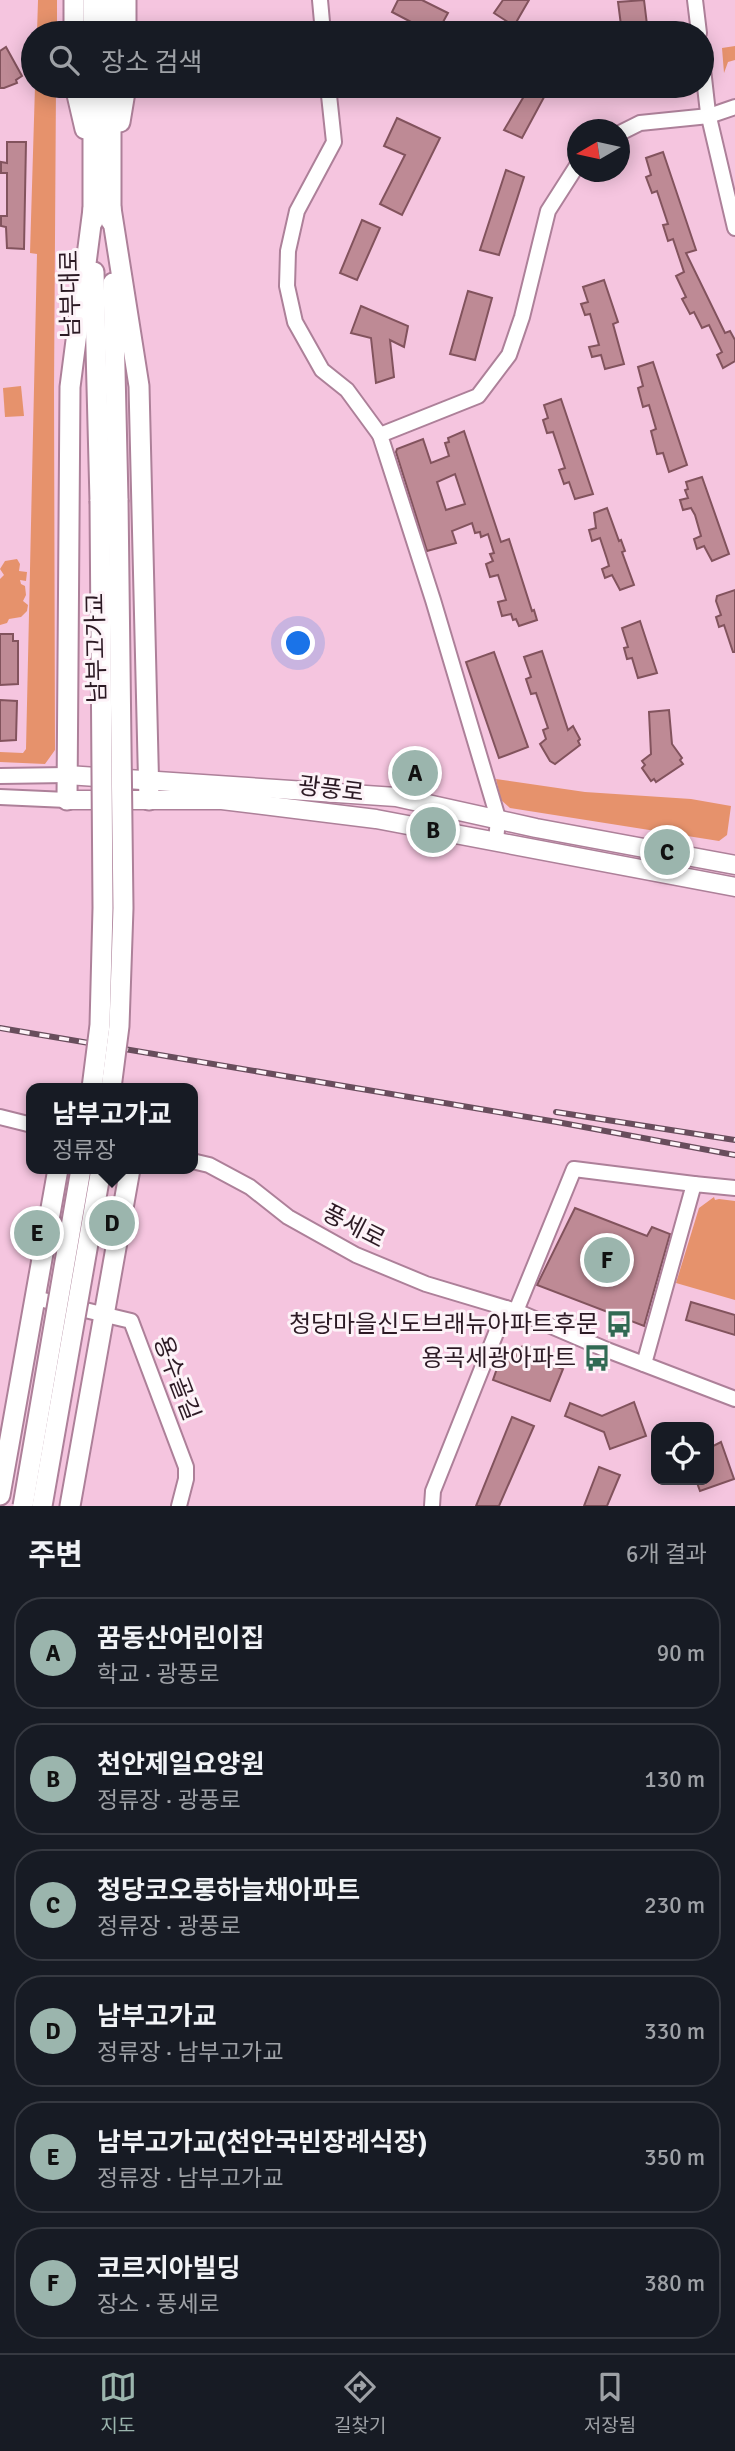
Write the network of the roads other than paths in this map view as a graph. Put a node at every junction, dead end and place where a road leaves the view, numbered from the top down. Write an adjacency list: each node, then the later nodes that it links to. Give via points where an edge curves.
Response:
1 (74, 0): 7 (highway)
2 (93, 0): 8 (highway)
3 (111, 0): 9 (highway)
4 (126, 0): 10 (highway)
5 (320, 0): 11 (street)
6 (695, 0): 12 (street)
7 (74, 21)
8 (93, 21)
9 (111, 21)
10 (126, 21)
11 (322, 21)
12 (698, 21)
13 (79, 98): 22 (highway)
14 (94, 98): 22 (highway, 남부대로)
15 (110, 98): 22 (highway, 남부대로)
16 (122, 98): 22 (highway)
17 (329, 98): 26 (street, via 334,142 297,211 288,251 287,286 295,322 323,370 347,390)
18 (707, 98): 20 (street)
19 (735, 107): 20 (street)
20 (709, 116): 21 (street); 25 (street)
21 (630, 128)
22 (102, 168): 24 (highway, 남부대로)
23 (567, 181): 26 (street, via 548,211 509,355 478,396)
24 (102, 209): 27 (highway, 남부대로); 28 (highway, via 69,387); 30 (highway, via 139,386)
25 (735, 228)
26 (380, 435): 34 (street)
27 (109, 501): 38 (highway, 남부고가교, bridge, via 100,1025); 39 (highway, 남부고가교, bridge, via 123,908 119,1026)
28 (67, 775): 29 (street, 광풍로); 30 (main road, 광풍로); 32 (highway)
29 (0, 776)
30 (149, 779): 33 (highway); 34 (main road, 광풍로, via 396,797)
31 (0, 797): 32 (street, 광풍로)
32 (67, 800): 33 (main road, 광풍로)
33 (149, 800): 35 (main road, 광풍로, via 222,800 376,819)
34 (498, 818): 35 (street); 36 (main road, 광풍로)
35 (496, 842): 37 (main road, 광풍로)
36 (735, 865)
37 (735, 887)
38 (93, 1083)
39 (112, 1083)
40 (0, 1116): 41 (street)
41 (26, 1123)
42 (198, 1162): 50 (street, 풍세로, via 250,1187 288,1217 356,1255 426,1284)
43 (57, 1174): 49 (highway)
44 (79, 1174): 55 (highway, bridge)
45 (100, 1174): 56 (highway, bridge)
46 (129, 1174): 51 (highway)
47 (694, 1184): 48 (street); 50 (street, via 575,1169); 52 (street)
48 (735, 1188)
49 (35, 1298): 51 (street, 용수골길); 54 (highway)
50 (511, 1309): 52 (street, 풍세로); 59 (street, via 433,1491)
51 (104, 1314): 57 (highway); 58 (street, 용수골길, via 131,1321 186,1467)
52 (644, 1364): 53 (street, 풍세로)
53 (735, 1399)
54 (0, 1495)
55 (23, 1506)
56 (42, 1506)
57 (69, 1506)
58 (179, 1506)
59 (432, 1506)

